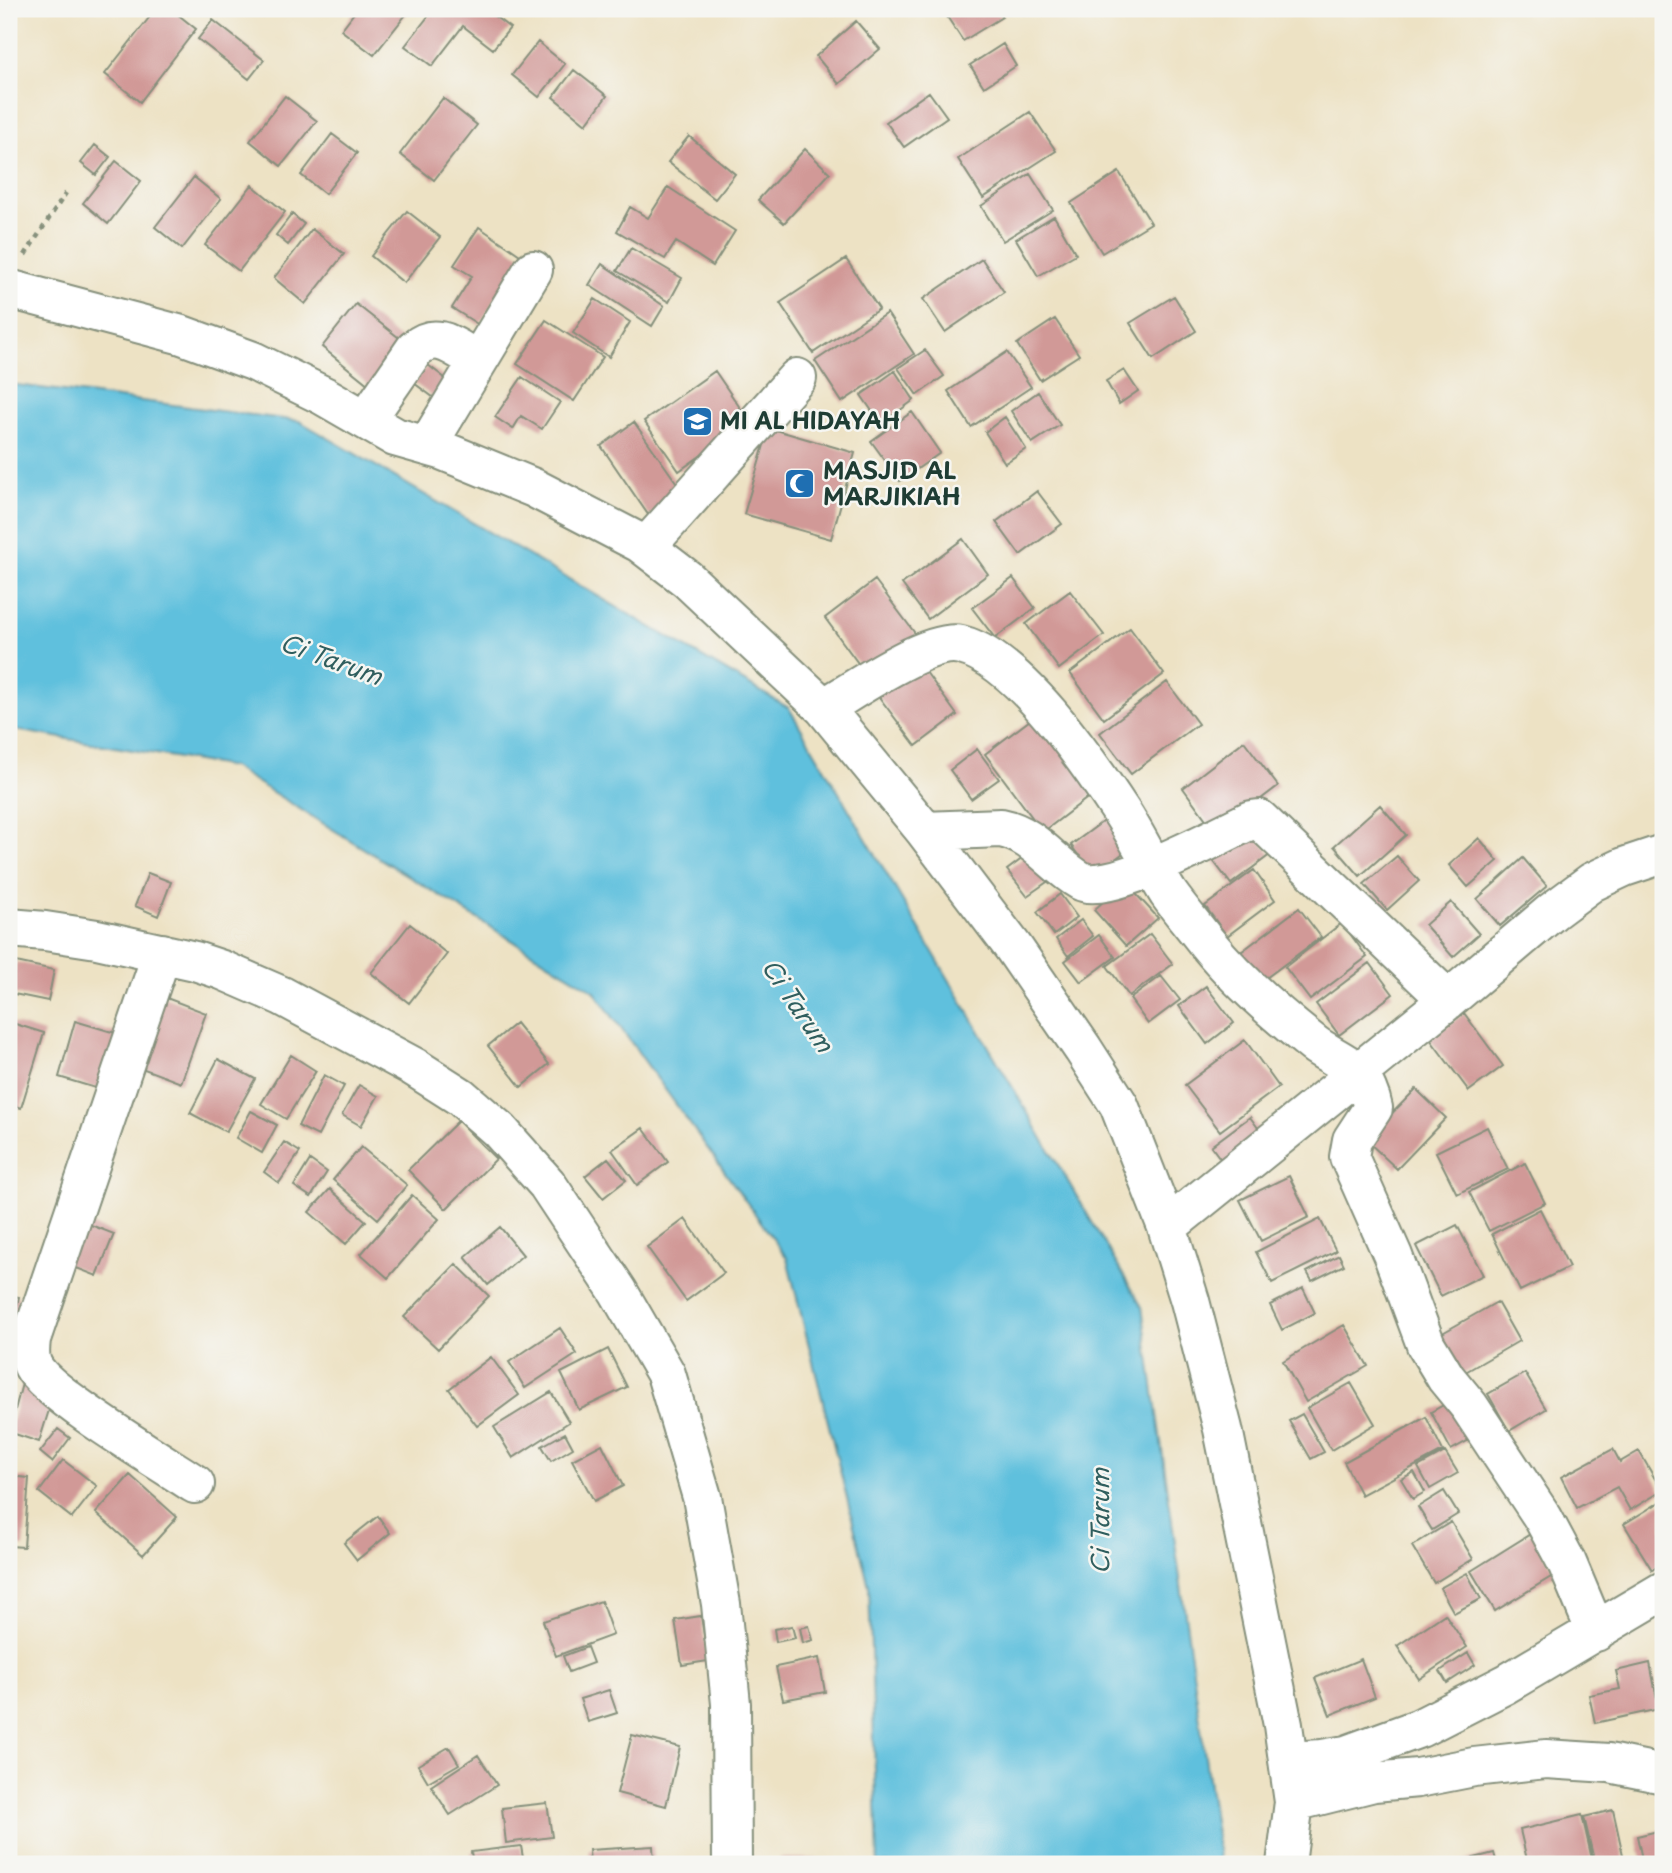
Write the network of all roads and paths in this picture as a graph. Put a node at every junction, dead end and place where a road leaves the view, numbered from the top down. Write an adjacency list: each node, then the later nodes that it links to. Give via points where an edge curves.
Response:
1 (66, 193): 3 (path)
2 (533, 270): 4 (street)
3 (15, 275): 6 (street, via 110,314 253,362)
4 (478, 361): 6 (street, via 440,340 426,341 415,349); 7 (street)
5 (797, 379): 8 (street)
6 (366, 419): 7 (street, via 395,437)
7 (434, 448): 8 (street, via 563,502)
8 (646, 547): 9 (street, via 687,579)
9 (824, 708): 10 (street); 12 (street, via 927,650 960,644 995,661 1044,709 1121,811)
10 (925, 831): 12 (street, via 1011,830 1086,883); 17 (street, via 1013,947 1119,1105)
11 (1663, 854): 15 (street, via 1592,883)
12 (1154, 867): 15 (street, via 1259,819); 16 (street, via 1219,958 1279,1016)
13 (9, 928): 14 (street)
14 (162, 953): 18 (street, via 31,1339 31,1357 38,1373 68,1400); 24 (street, via 222,970 282,996 461,1097 499,1130 547,1184 618,1291 666,1374 702,1497 721,1604 731,1704)
15 (1448, 1000): 16 (street)
16 (1357, 1073): 17 (street); 20 (street, via 1373,1108 1352,1140 1349,1157 1426,1345 1543,1518)
17 (1167, 1227): 23 (street, via 1223,1429)
18 (195, 1484)
19 (1663, 1591): 20 (street)
20 (1596, 1632): 21 (street)
21 (1349, 1771): 22 (street, via 1546,1759 1609,1763); 23 (street)
22 (1663, 1773)
23 (1291, 1782): 25 (street)
24 (732, 1864)
25 (1286, 1864)

